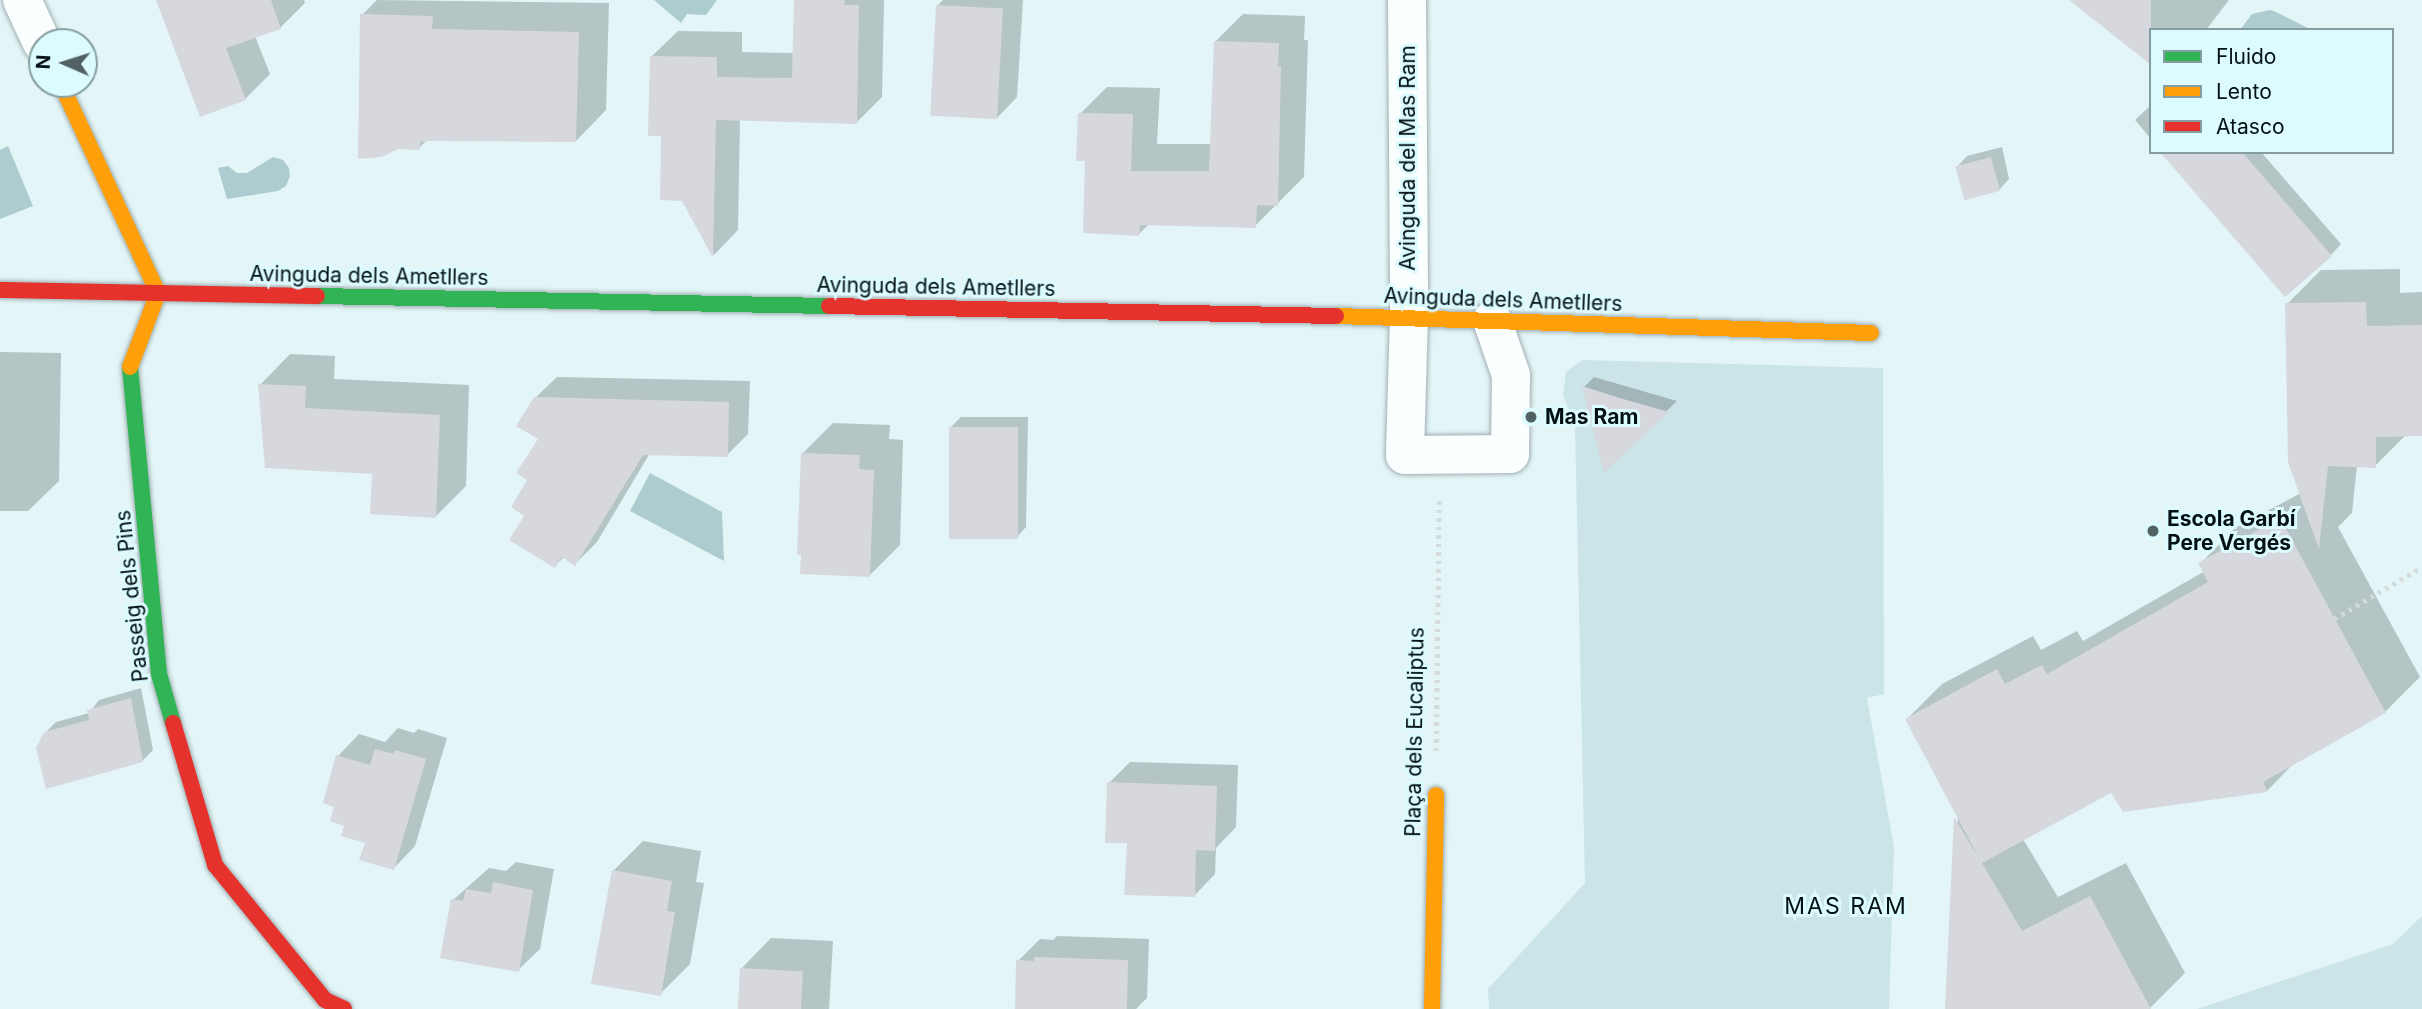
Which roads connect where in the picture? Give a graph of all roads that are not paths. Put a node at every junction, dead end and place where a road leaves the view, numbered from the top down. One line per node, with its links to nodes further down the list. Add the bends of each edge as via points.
1 (22, 0): 3 (street)
2 (1407, 0): 7 (street, Avinguda del Mas Ram)
3 (35, 28)
4 (67, 98): 6 (street)
5 (0, 290): 6 (street, Avinguda dels Ametllers)
6 (158, 293): 7 (street, Avinguda dels Ametllers); 11 (street, Passeig dels Pins, via 130,368 159,674 215,865 325,1000)
7 (1409, 317): 8 (street, Avinguda dels Ametllers); 8 (street, Avinguda del Mas Ram, via 1405,455 1510,454 1511,375)
8 (1492, 320): 9 (street, Avinguda dels Ametllers)
9 (1871, 333)
10 (1436, 795): 12 (street, Plaça dels Eucaliptus)
11 (344, 1009)
12 (1432, 1009)

